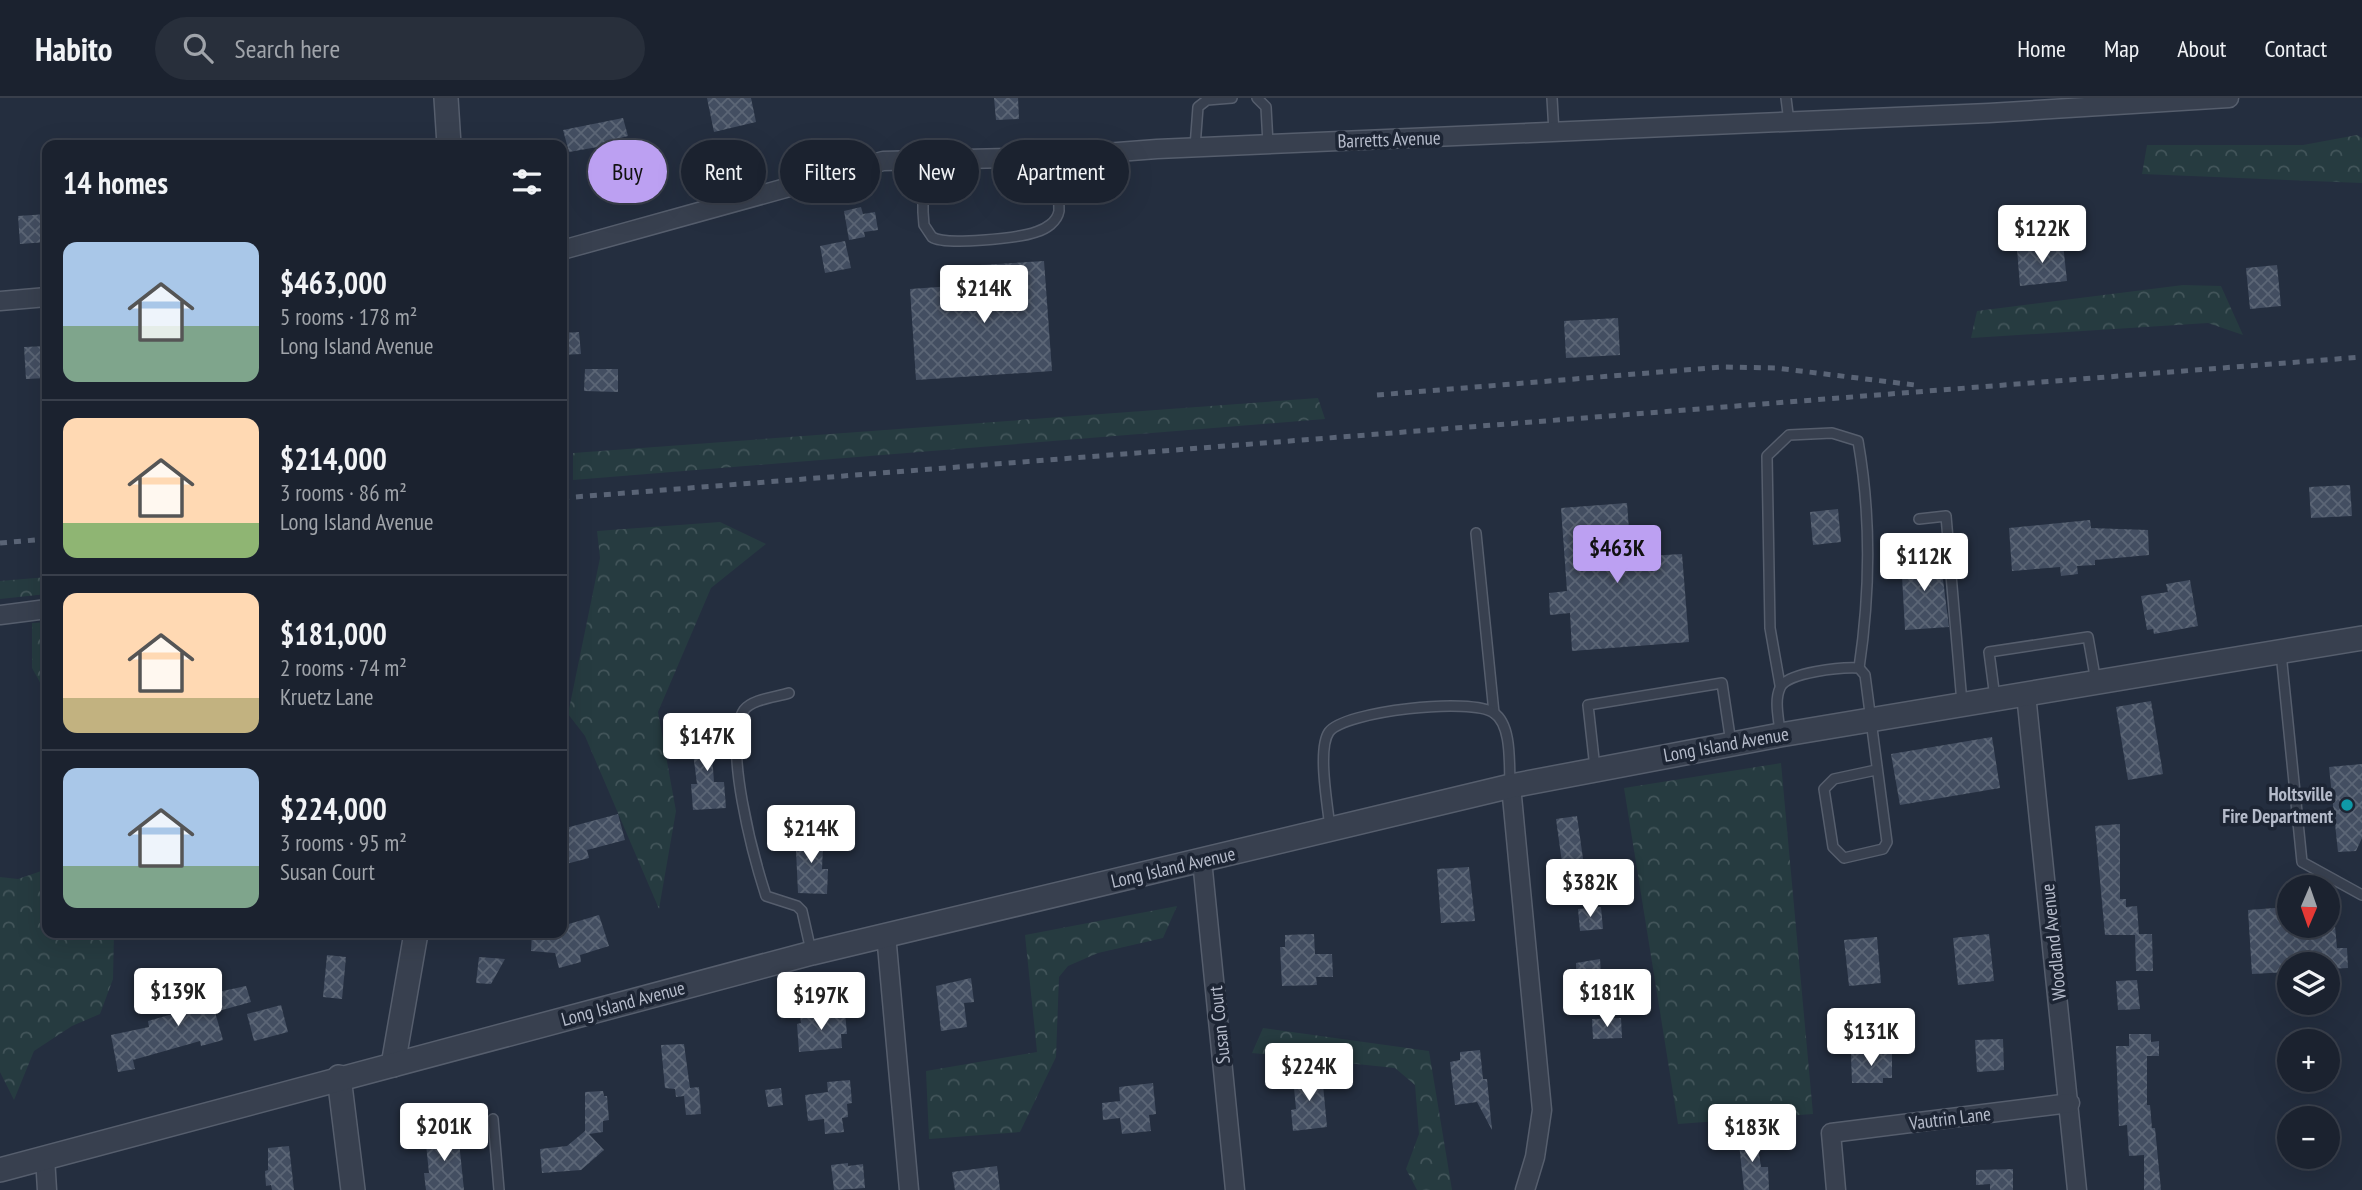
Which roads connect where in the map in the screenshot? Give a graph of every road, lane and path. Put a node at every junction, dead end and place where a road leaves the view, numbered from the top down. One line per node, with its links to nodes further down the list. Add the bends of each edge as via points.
1 (446, 98): 10 (street)
2 (1232, 98): 12 (lane, via 1207,100 1198,107)
3 (1257, 98): 11 (lane, via 1266,107)
4 (1552, 98): 9 (lane)
5 (1786, 98): 8 (lane)
6 (2229, 98): 7 (street, Barretts Avenue)
7 (2044, 104): 8 (street, Barretts Avenue)
8 (1788, 122): 9 (street, Barretts Avenue)
9 (1554, 132): 11 (street, Barretts Avenue)
10 (449, 140)
11 (1268, 144): 12 (street, Barretts Avenue)
12 (1195, 147): 13 (street, Barretts Avenue)
13 (1129, 152)
14 (894, 161): 17 (street, Barretts Avenue)
15 (924, 203): 16 (lane, via 924,225 932,237 945,241 1018,235 1046,227 1058,217)
16 (1059, 203)
17 (567, 249)
18 (42, 297): 19 (street)
19 (0, 301)
20 (1919, 519): 32 (lane, via 1945,516)
21 (1476, 533): 33 (lane)
22 (42, 610): 23 (street)
23 (0, 615)
24 (2362, 638): 25 (street, Long Island Avenue)
25 (2280, 651): 27 (street, Long Island Avenue); 42 (lane, via 2302,862)
26 (1859, 668): 28 (lane, via 1787,678); 28 (lane, via 1866,623 1866,488 1858,441 1832,433 1789,435 1768,456 1770,628); 34 (lane, via 1865,675)
27 (2096, 683): 30 (street, Long Island Avenue); 31 (lane, via 2088,637 1989,652)
28 (1780, 685): 35 (lane)
29 (789, 693): 45 (lane, via 743,711 737,750 749,840 766,896 802,912)
30 (2026, 694): 31 (street, Long Island Avenue); 48 (street, Woodland Avenue)
31 (1996, 699): 32 (street, Long Island Avenue)
32 (1962, 705): 34 (street, Long Island Avenue)
33 (1494, 713): 39 (lane, via 1503,723); 40 (lane, via 1464,705 1440,706 1340,723 1329,732 1324,745)
34 (1871, 720): 35 (street, Long Island Avenue); 38 (lane)
35 (1780, 735): 36 (street, Long Island Avenue)
36 (1731, 743): 37 (street, Long Island Avenue); 37 (lane, via 1722,683 1588,705)
37 (1595, 768): 39 (street, Long Island Avenue)
38 (1876, 770): 38 (lane, via 1887,842 1884,849 1844,859 1833,847 1824,789 1834,779)
39 (1511, 786): 40 (street, Long Island Avenue); 57 (street, via 1542,1110)
40 (1331, 829): 41 (street, Long Island Avenue)
41 (1202, 860): 43 (street, Long Island Avenue); 56 (street, Susan Court)
42 (2362, 895)
43 (886, 934): 45 (street, Long Island Avenue); 55 (street)
44 (415, 938): 46 (street)
45 (812, 953): 46 (street, Long Island Avenue)
46 (393, 1065): 47 (street, Long Island Avenue)
47 (340, 1077): 50 (street, Long Island Avenue); 53 (street)
48 (2070, 1103): 58 (street, Vautrin Lane, via 1831,1133); 59 (street, Woodland Avenue)
49 (493, 1119): 54 (lane)
50 (45, 1157): 51 (street, Long Island Avenue); 52 (street)
51 (0, 1170)
52 (47, 1190)
53 (353, 1190)
54 (499, 1190)
55 (909, 1190)
56 (1235, 1190)
57 (1525, 1190)
58 (1836, 1190)
59 (2077, 1190)

